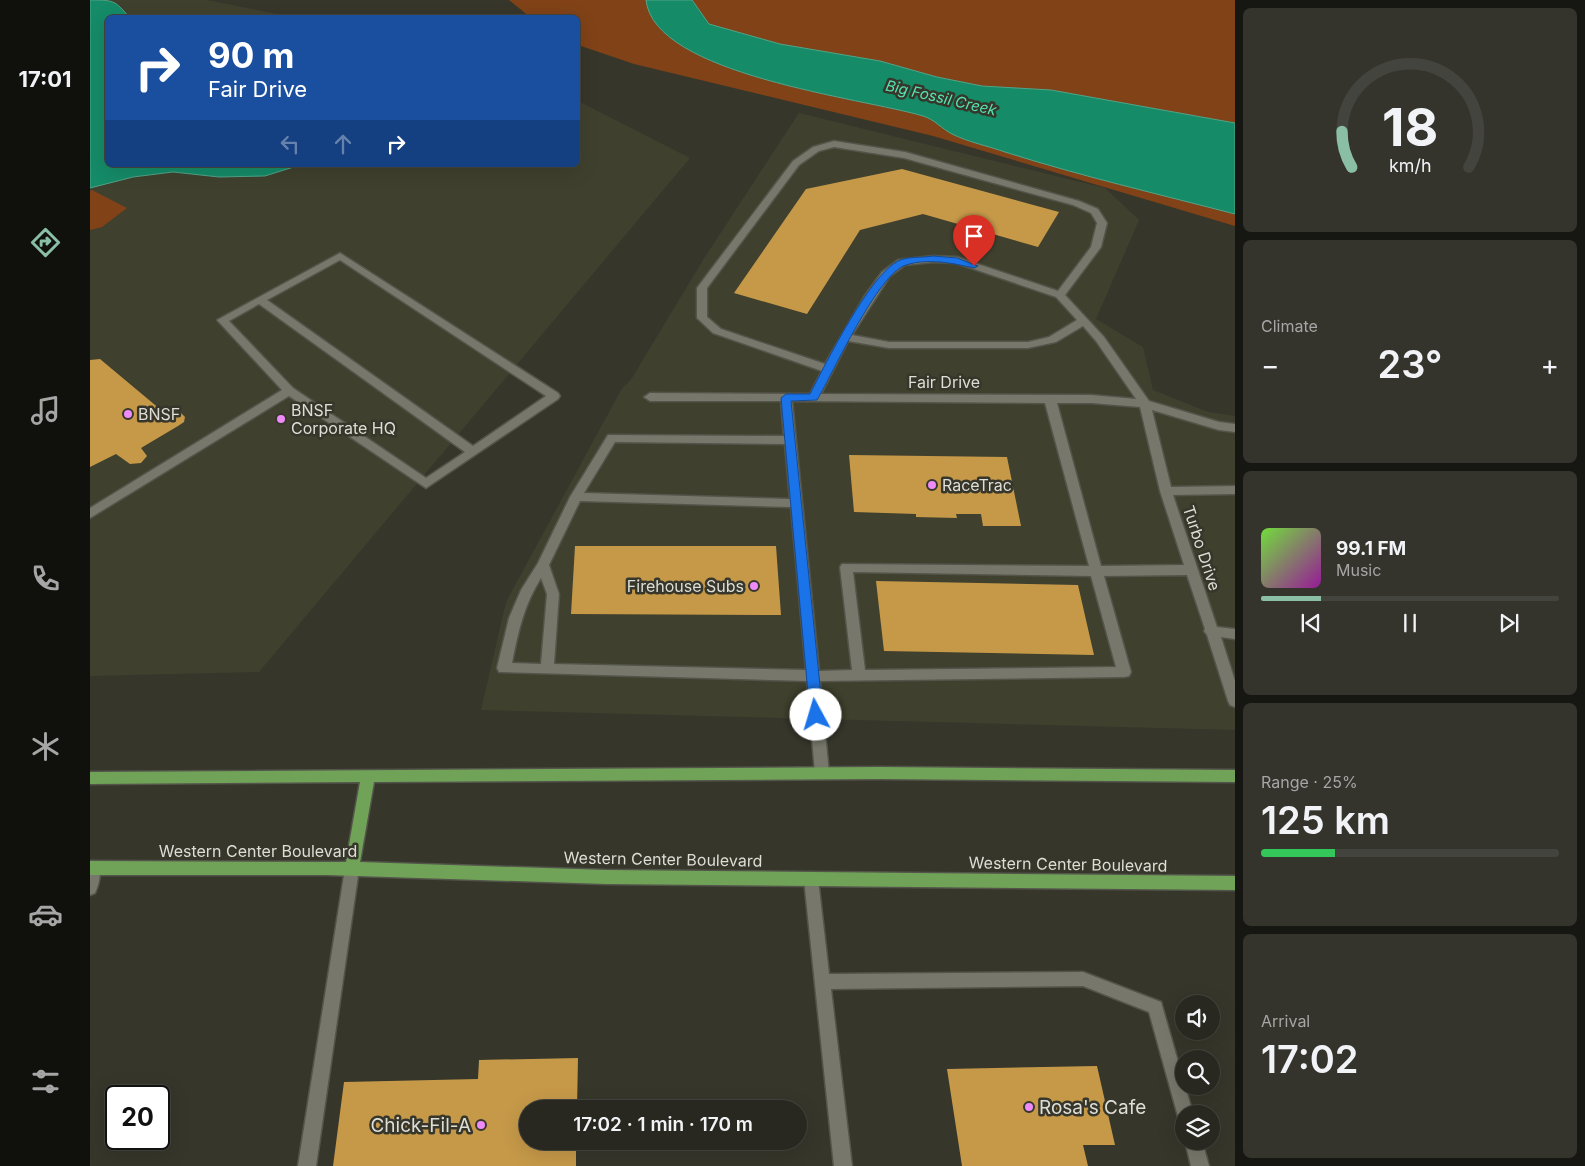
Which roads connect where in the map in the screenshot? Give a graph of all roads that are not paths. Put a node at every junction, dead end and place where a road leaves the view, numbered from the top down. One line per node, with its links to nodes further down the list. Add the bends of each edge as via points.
1 (1060, 295): 3 (street); 4 (street, via 957,260 902,262 886,274); 5 (street, via 1096,246 1102,222 1095,211 905,155 834,144 816,149 796,164 702,288 702,318 717,331)
2 (260, 300): 6 (street, via 222,320); 14 (street); 14 (street, via 340,256 554,396)
3 (1084, 321): 4 (street, via 1052,340 1028,346 889,345); 11 (street)
4 (845, 336): 5 (street)
5 (828, 369): 9 (street)
6 (289, 391): 14 (street, via 426,484); 19 (street)
7 (650, 397): 8 (street, Fair Drive)
8 (786, 398): 9 (street, Fair Drive); 13 (street)
9 (813, 398): 10 (street, Fair Drive)
10 (1050, 399): 11 (street, Fair Drive); 22 (street)
11 (1146, 404): 12 (street, Fair Drive); 16 (street, Turbo Drive)
12 (1235, 428)
13 (790, 440): 17 (street, via 612,438); 18 (street)
14 (473, 452)
15 (1235, 490): 16 (street)
16 (1166, 491): 21 (street, Turbo Drive)
17 (576, 497): 18 (street); 20 (street)
18 (796, 503): 27 (street)
19 (90, 514)
20 (542, 565): 25 (street, via 553,594); 25 (street, via 515,618 504,668)
21 (1191, 570): 22 (street); 23 (street, Turbo Drive)
22 (1096, 571): 26 (street, via 846,568); 26 (street, via 1124,672)
23 (1210, 631): 24 (street); 28 (street, Turbo Drive)
24 (1235, 634)
25 (547, 668): 27 (street)
26 (859, 675): 27 (street)
27 (813, 676): 29 (street)
28 (1235, 701)
29 (822, 773): 30 (main road); 31 (main road)
30 (368, 775): 32 (main road); 34 (main road)
31 (1235, 776)
32 (90, 778)
33 (92, 868): 34 (main road, Western Center Boulevard); 37 (street)
34 (352, 868): 35 (main road, Western Center Boulevard, via 606,877); 41 (street)
35 (811, 879): 36 (main road, Western Center Boulevard); 38 (street)
36 (1235, 883)
37 (90, 888)
38 (821, 982): 39 (street, via 1083,979 1155,1007); 42 (street)
39 (1182, 1105)
40 (1196, 1150): 43 (street)
41 (307, 1166)
42 (843, 1166)
43 (1200, 1166)

